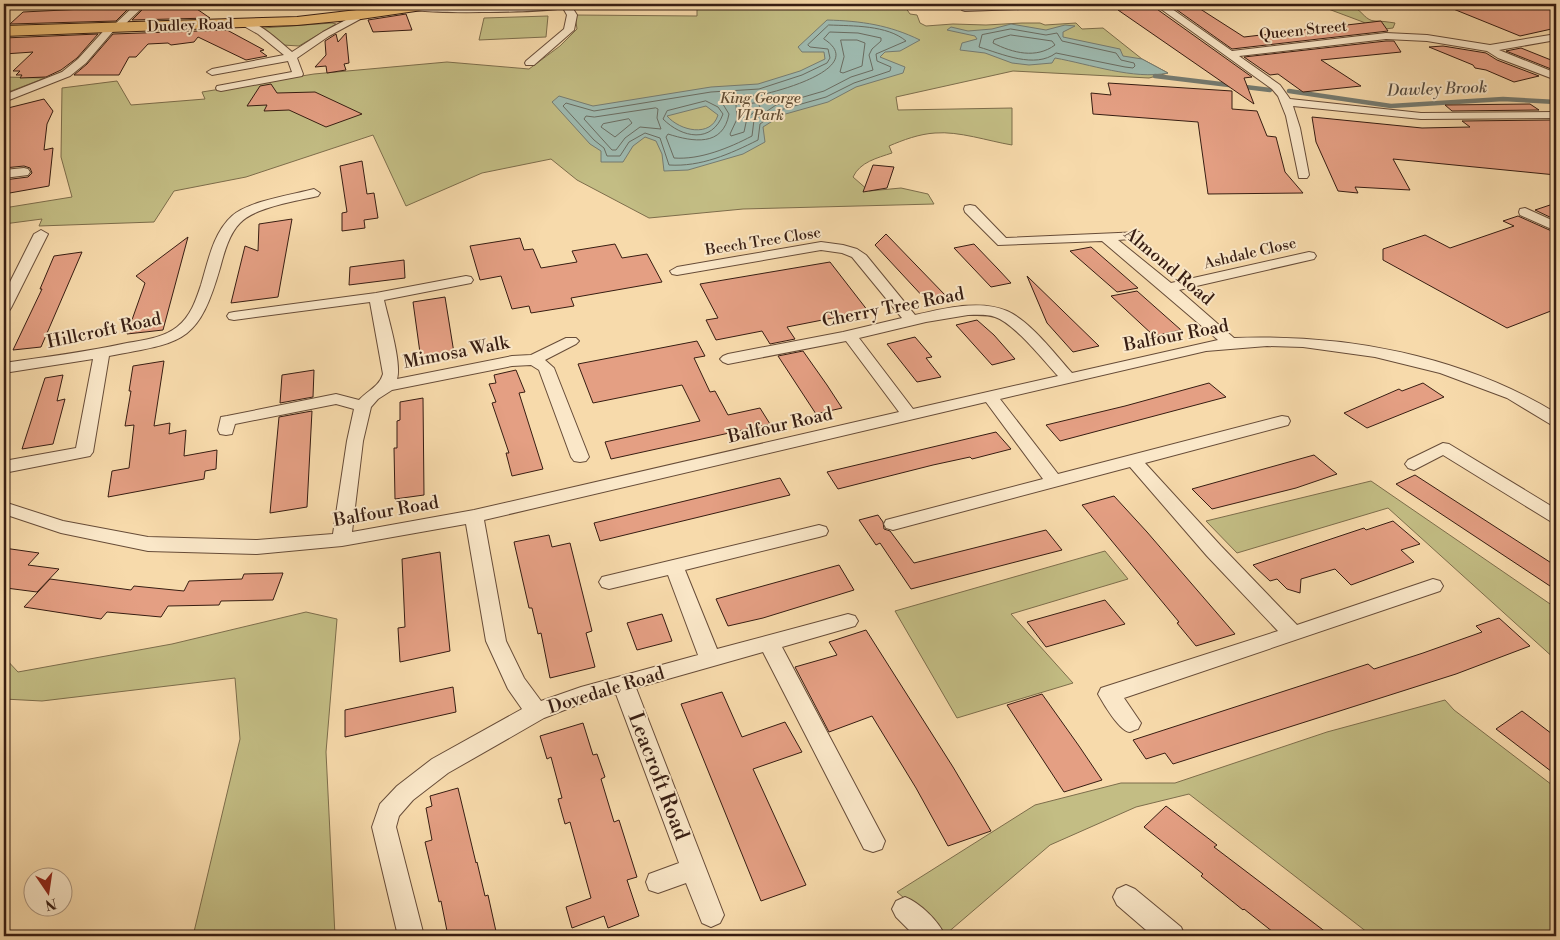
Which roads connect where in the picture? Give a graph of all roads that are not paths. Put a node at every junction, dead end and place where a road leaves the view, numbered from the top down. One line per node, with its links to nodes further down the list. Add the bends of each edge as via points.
1 (140, 4): 10 (street)
2 (436, 4): 7 (main road, Dudley Road)
3 (565, 4): 7 (street, via 437,10); 16 (street, via 572,15 569,30)
4 (1159, 4): 14 (street)
5 (964, 6): 6 (street)
6 (1020, 6)
7 (413, 8): 8 (main road, Dudley Road)
8 (361, 16): 9 (main road, Dudley Road); 15 (street)
9 (245, 23): 10 (main road, Dudley Road); 15 (street)
10 (114, 27): 11 (main road, Dudley Road); 20 (street, via 66,74)
11 (4, 31)
12 (1556, 37): 13 (street, Queen Street)
13 (1490, 48): 14 (street, Queen Street, via 1404,36); 18 (street)
14 (1230, 54): 21 (street, via 1276,87)
15 (292, 56): 17 (street); 19 (street, via 298,74)
16 (530, 63)
17 (212, 72)
18 (1556, 77)
19 (221, 88)
20 (4, 98)
21 (1287, 102): 22 (street, via 1421,116); 25 (street)
22 (1556, 114)
23 (24, 172): 24 (street)
24 (4, 174)
25 (1303, 175)
26 (314, 193): 45 (street, Hillcroft Road, via 255,209 236,218 218,247 196,316 182,331 156,342)
27 (970, 209): 32 (street, Almond Road, via 1002,242)
28 (1525, 212): 29 (street)
29 (1556, 227)
30 (41, 234): 37 (street)
31 (1136, 235): 32 (street, Almond Road)
32 (1106, 237): 36 (street, Almond Road)
33 (1309, 256): 36 (street, Ashdale Close)
34 (677, 271): 41 (street, Beech Tree Close, via 821,246 845,248 861,258)
35 (466, 280): 38 (street)
36 (1168, 288): 44 (street, Almond Road)
37 (8, 289): 39 (street)
38 (376, 298): 40 (street); 50 (street, via 390,362 391,374)
39 (4, 308)
40 (234, 316)
41 (911, 320): 42 (street, Cherry Tree Road); 49 (street, Cherry Tree Road, via 978,310 1001,314 1009,318)
42 (849, 335): 46 (street, Cherry Tree Road); 53 (street)
43 (571, 341): 47 (street, Mimosa Walk)
44 (1230, 343): 49 (street, Balfour Road); 54 (street, Balfour Road, via 1314,344 1372,352 1435,366 1515,396)
45 (102, 354): 48 (street, Hillcroft Road); 60 (street, via 84,452)
46 (728, 359)
47 (534, 360): 50 (street, Mimosa Walk, via 512,360); 57 (street, Mimosa Walk, via 546,368)
48 (4, 368)
49 (1070, 378): 51 (street, Balfour Road)
50 (386, 386): 52 (street)
51 (990, 397): 53 (street, Balfour Road); 61 (street)
52 (363, 406): 56 (street, via 336,399 227,421); 67 (street)
53 (910, 416): 63 (street, Balfour Road)
54 (1556, 420)
55 (1282, 421): 58 (street)
56 (226, 430)
57 (580, 457)
58 (1133, 460): 61 (street); 72 (street)
59 (1414, 464): 64 (street, via 1443,448)
60 (4, 467)
61 (1054, 481): 65 (street)
62 (4, 508): 67 (street, Balfour Road, via 61,527 148,544 256,548)
63 (474, 516): 67 (street, Balfour Road); 76 (street, Dovedale Road, via 496,641 516,683)
64 (1556, 517)
65 (893, 524)
66 (819, 531): 68 (street)
67 (342, 540)
68 (674, 566): 69 (street); 74 (street)
69 (609, 582)
70 (1433, 586): 72 (street)
71 (848, 620): 73 (street, Dovedale Road)
72 (1293, 634): 77 (street, via 1109,694)
73 (768, 643): 74 (street, Dovedale Road); 78 (street)
74 (710, 659): 75 (street, Dovedale Road)
75 (623, 683): 76 (street, Dovedale Road); 79 (street, Leacroft Road)
76 (536, 712): 84 (street, via 440,766 388,811 384,827)
77 (1130, 723)
78 (873, 841)
79 (694, 869): 80 (street); 83 (street, Leacroft Road)
80 (658, 882)
81 (1126, 897): 86 (street)
82 (905, 909): 85 (street)
83 (711, 914)
84 (411, 936)
85 (932, 936)
86 (1172, 936)

